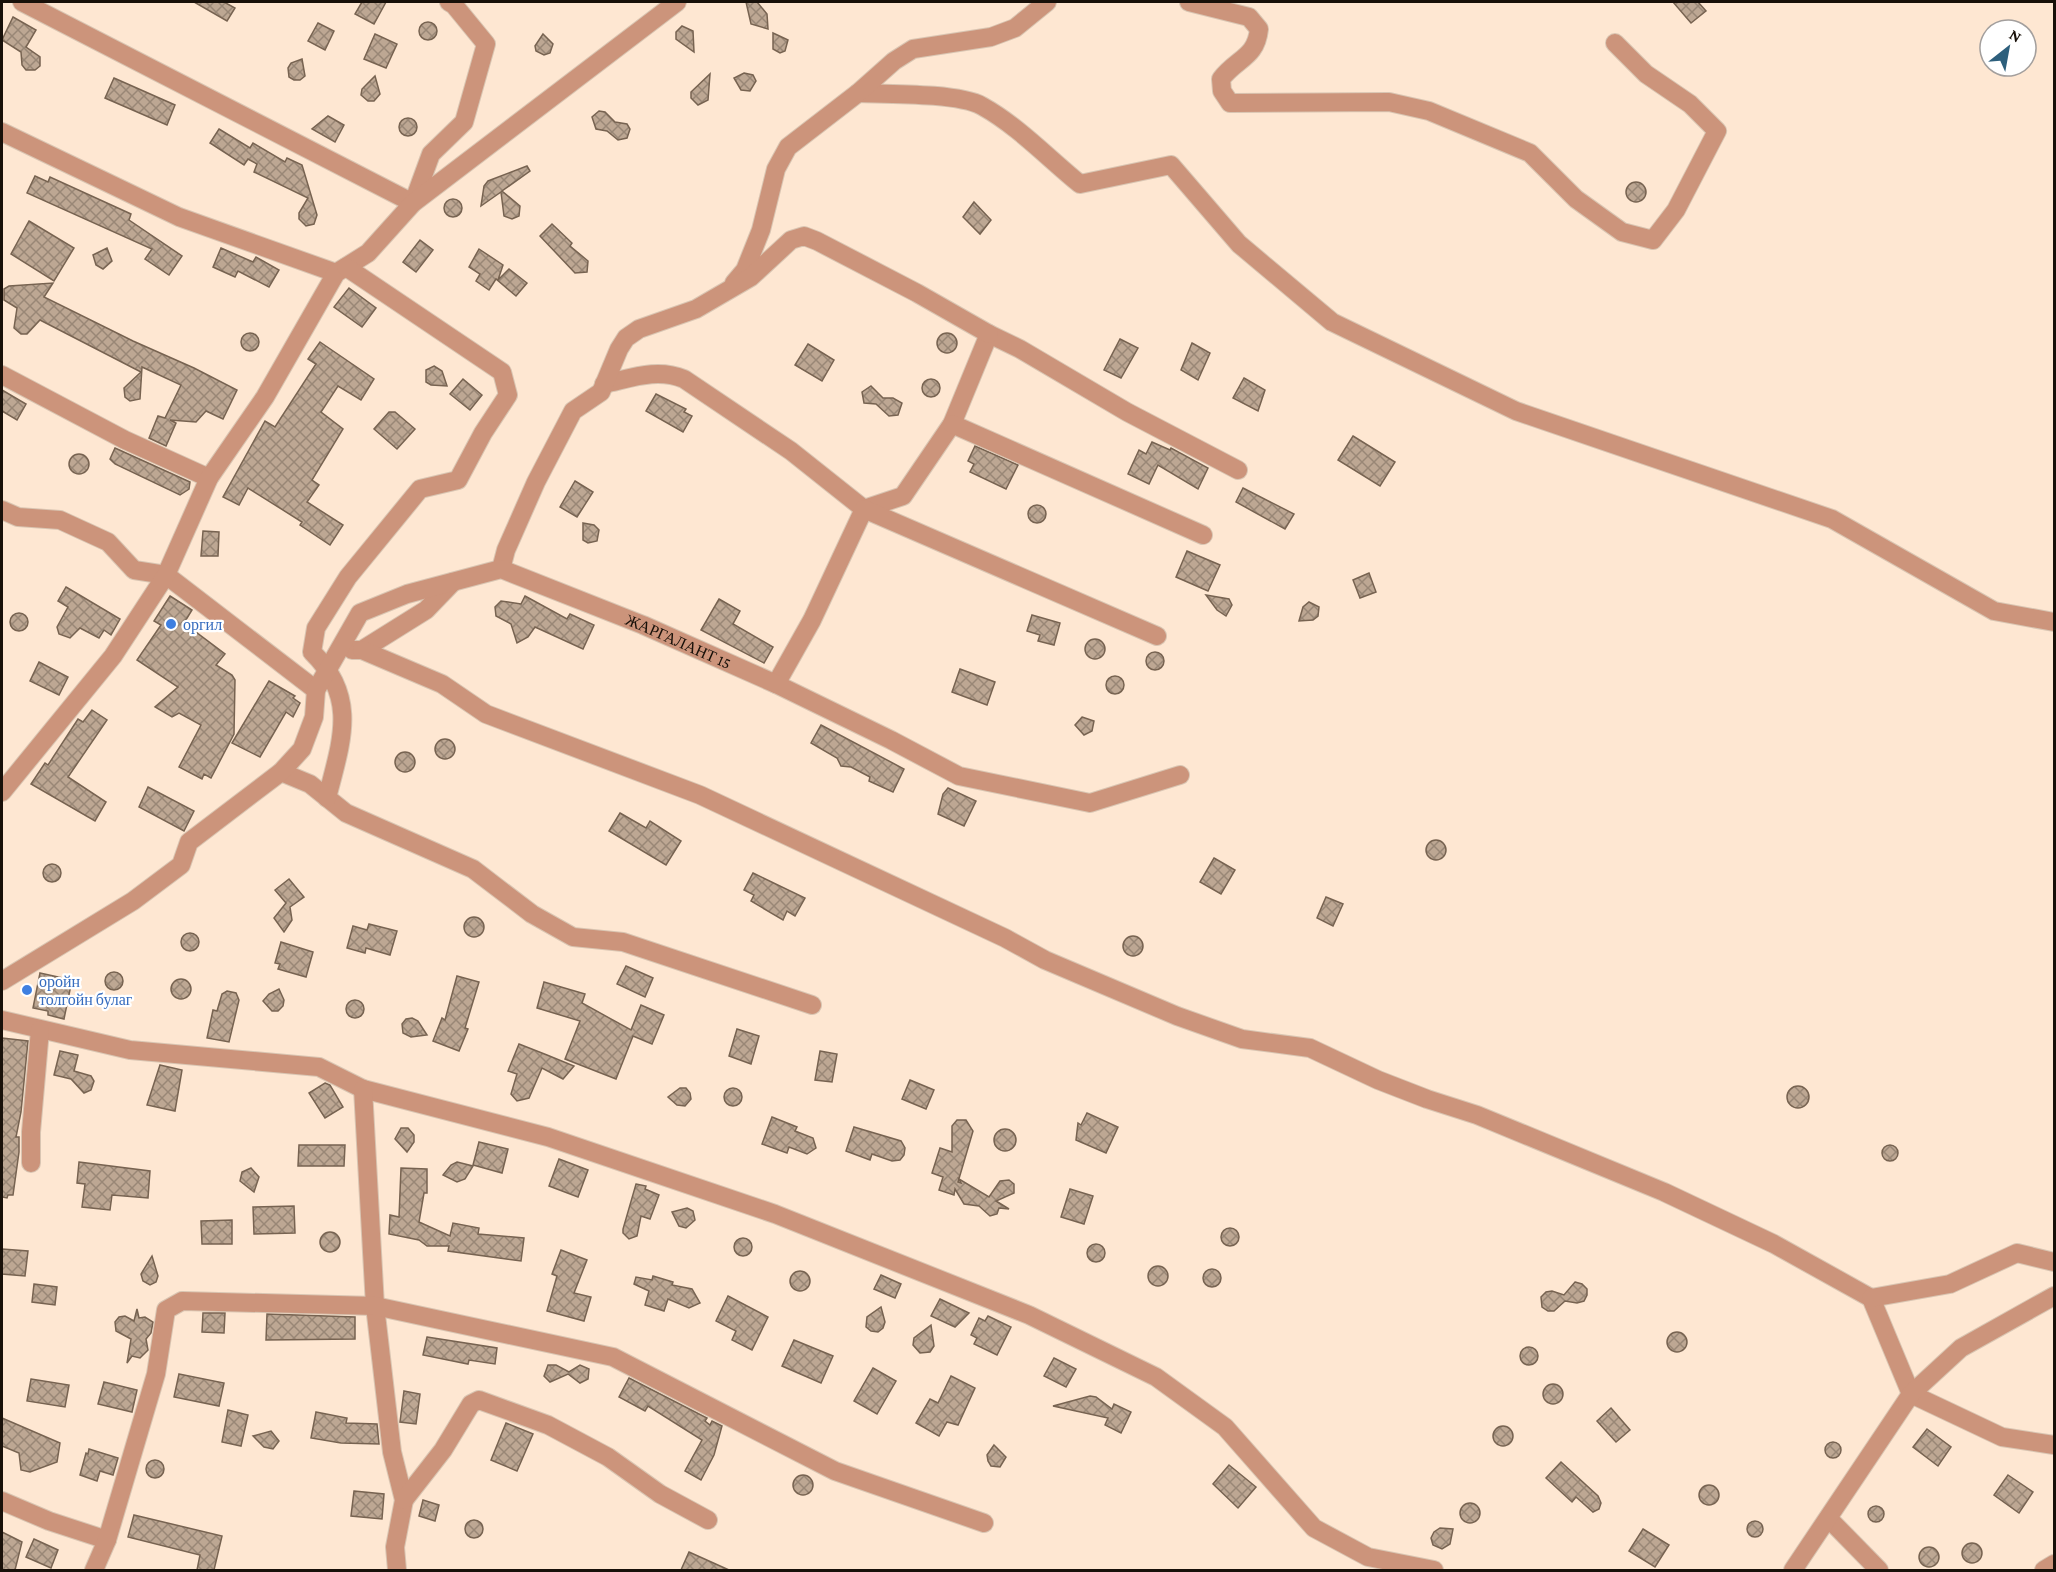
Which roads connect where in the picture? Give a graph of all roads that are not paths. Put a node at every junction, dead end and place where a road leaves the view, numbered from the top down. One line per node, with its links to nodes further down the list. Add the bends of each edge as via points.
1 (22, 2): 9 (street)
2 (448, 2): 9 (street, via 454,4 486,44 464,122 431,154)
3 (677, 2): 9 (street)
4 (1047, 2): 7 (street, via 1015,28 991,37 913,49)
5 (1189, 2): 6 (street, via 1249,18 1259,29 1258,43 1221,79 1222,91 1230,103 1389,102 1429,111 1530,153 1576,200 1622,232 1653,240 1676,210 1717,131 1690,104 1646,74)
6 (1615, 44)
7 (858, 93): 11 (street, via 788,147 776,169 761,230 745,270); 24 (street, via 932,96 980,104 1080,184 1172,165 1239,244 1332,322 1516,411 1832,519 1994,611)
8 (2, 132): 10 (street, via 178,217)
9 (413, 203): 10 (street, via 368,253)
10 (341, 270): 17 (street, via 265,397); 28 (street, via 502,372 508,395 458,480 420,489 348,577 316,628 312,652)
11 (729, 288): 12 (street, via 751,277 792,240 804,236); 14 (street, via 696,309 639,329 626,338)
12 (989, 334): 15 (street); 16 (street)
13 (2, 375): 17 (street, via 124,440)
14 (604, 384): 18 (street, via 656,372 670,373 791,451); 21 (street, via 601,392 573,411 536,482)
15 (951, 424): 18 (street, via 903,496); 20 (street)
16 (1238, 470)
17 (209, 478): 22 (street)
18 (864, 509): 25 (street); 29 (street, via 812,620)
19 (2, 510): 22 (street, via 18,517 60,520 108,542 134,570)
20 (1203, 535)
21 (501, 569): 23 (street); 29 (street, ЖАРГАЛАНТ 15, via 643,625)
22 (166, 575): 30 (street); 33 (street, via 113,656)
23 (453, 582): 26 (street, via 426,610); 27 (street, via 407,594 360,613)
24 (2055, 622)
25 (1158, 636)
26 (362, 650): 27 (street); 43 (street, via 442,684 486,714 700,795 1045,960 1177,1016 1242,1039 1310,1048 1378,1080 1477,1115 1664,1192 1774,1244)
27 (338, 652): 28 (street)
28 (328, 668): 30 (street); 34 (street, via 340,692 342,740)
29 (776, 684): 32 (street, ЖАРГАЛАНТ 15, via 959,776 1090,802)
30 (316, 690): 31 (street, via 314,717 302,749)
31 (281, 772): 34 (street, via 310,784); 35 (street, via 189,842 181,864 133,901)
32 (1180, 775)
33 (2, 792)
34 (327, 798): 36 (street, via 346,813 473,869 532,914 573,938 623,942)
35 (2, 981)
36 (812, 1005)
37 (2, 1020): 38 (street)
38 (40, 1030): 39 (street, via 130,1050 319,1067); 40 (street)
39 (363, 1089): 44 (street); 56 (street, via 548,1137 775,1214 1029,1315 1156,1377 1225,1427 1314,1528 1368,1557)
40 (31, 1163)
41 (2055, 1262): 43 (street, via 2017,1253 1950,1284)
42 (2055, 1296): 45 (street, via 1961,1348)
43 (1870, 1298): 45 (street)
44 (375, 1306): 47 (street, via 392,1452); 51 (street, via 612,1357 835,1471); 52 (street, via 182,1301 166,1310 156,1374)
45 (1911, 1394): 46 (street, via 2002,1437); 49 (street)
46 (2055, 1445)
47 (404, 1500): 50 (street, via 443,1450 471,1404 479,1400 548,1425 608,1457 660,1494); 55 (street, via 395,1547)
48 (2, 1501): 52 (street)
49 (1829, 1519): 57 (street); 58 (street)
50 (708, 1520)
51 (984, 1523)
52 (107, 1540): 54 (street)
53 (2055, 1564): 59 (street)
54 (93, 1570)
55 (397, 1570)
56 (1434, 1570)
57 (1794, 1570)
58 (1879, 1570)
59 (2044, 1570)

